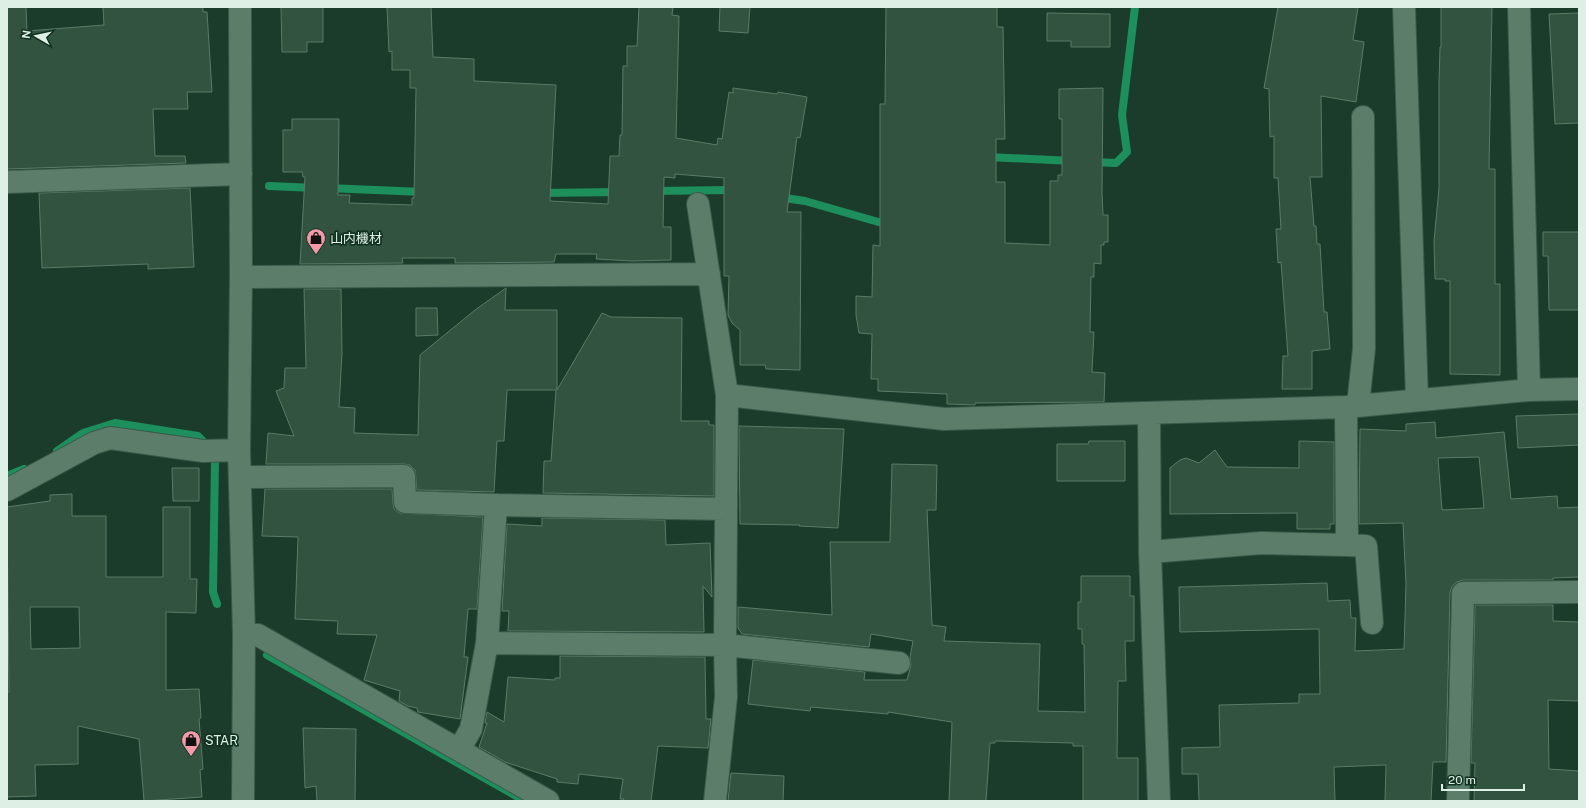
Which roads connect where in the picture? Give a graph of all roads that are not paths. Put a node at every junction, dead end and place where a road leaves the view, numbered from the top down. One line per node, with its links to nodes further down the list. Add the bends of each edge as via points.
1 (240, 7): 5 (street)
2 (1404, 7): 13 (street)
3 (1519, 7): 11 (street)
4 (1363, 117): 14 (street, via 1364,349)
5 (241, 174): 6 (street); 9 (street)
6 (7, 182)
7 (698, 204): 8 (street)
8 (709, 274): 9 (street); 12 (street)
9 (242, 277): 16 (street)
10 (1579, 389): 11 (street)
11 (1530, 390): 13 (street)
12 (727, 395): 15 (street, via 944,419); 20 (street)
13 (1417, 400): 14 (street)
14 (1352, 406): 15 (street); 21 (street)
15 (1149, 414): 22 (street)
16 (239, 450): 17 (street); 18 (street, via 203,450 110,438 94,443)
17 (240, 477): 19 (street, via 404,476 405,502); 25 (street)
18 (7, 490)
19 (496, 505): 20 (street); 26 (street)
20 (726, 509): 27 (street)
21 (1347, 545): 22 (street, via 1261,543); 24 (street, via 1366,546)
22 (1150, 552): 33 (street)
23 (1579, 592): 34 (street, via 1463,593)
24 (1372, 623)
25 (244, 634): 29 (street, via 258,635); 30 (street)
26 (487, 643): 27 (street); 29 (street, via 471,729)
27 (725, 645): 28 (street); 32 (street, via 726,697)
28 (899, 663)
29 (458, 750): 31 (street)
30 (243, 801)
31 (548, 801)
32 (715, 801)
33 (1159, 801)
34 (1458, 801)

